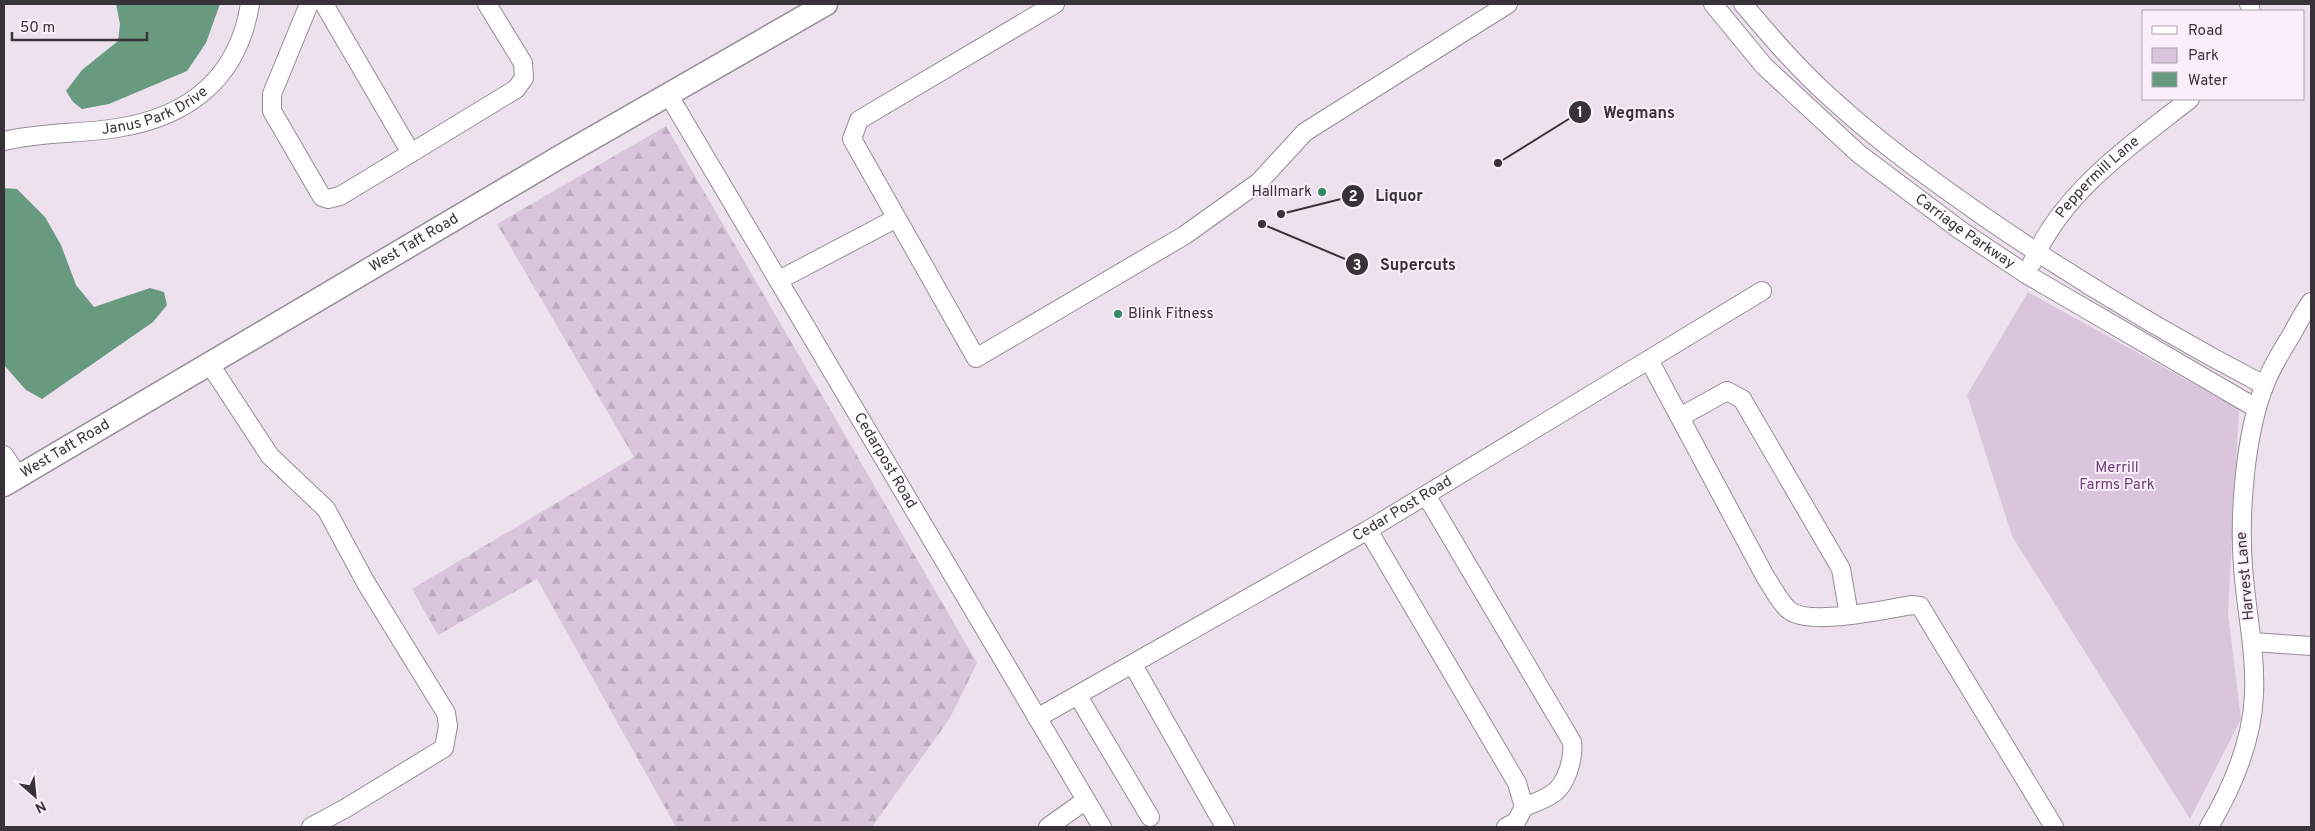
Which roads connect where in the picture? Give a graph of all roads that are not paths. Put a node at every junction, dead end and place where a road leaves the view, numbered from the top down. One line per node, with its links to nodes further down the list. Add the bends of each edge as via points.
1 (250, 4): 12 (street, Janus Park Drive, via 246,27 230,62 213,84 184,106 158,120 117,128)
2 (308, 4): 13 (street, via 272,94 272,111 322,197 340,196)
3 (324, 4): 13 (street)
4 (487, 4): 13 (street, via 523,63 524,78 516,89)
5 (826, 4): 10 (main road, West Taft Road)
6 (1055, 4): 14 (street, via 859,120 852,139)
7 (1508, 4): 14 (street, via 1305,132 1259,182 1185,235 976,358)
8 (1713, 4): 16 (street, Carriage Parkway, via 1764,66 1859,154 1960,230)
9 (1743, 4): 15 (street, Carriage Parkway, via 1832,100 1913,167)
10 (668, 94): 17 (street, Cedarpost Road); 21 (main road, West Taft Road)
11 (2189, 100): 15 (street, Peppermill Lane, via 2075,196 2043,237)
12 (4, 141)
13 (411, 153)
14 (895, 219): 17 (street)
15 (2036, 252): 16 (street, Peppermill Lane); 22 (street, Carriage Parkway, via 2186,345)
16 (2026, 274): 23 (street, Carriage Parkway)
17 (779, 280): 34 (street, Cedarpost Road)
18 (1762, 291): 20 (street, Cedar Post Road)
19 (2311, 302): 22 (street, Harvest Lane)
20 (1649, 360): 24 (street); 27 (street, Cedar Post Road)
21 (209, 363): 26 (main road, West Taft Road); 38 (street, via 270,456 326,509 370,590 446,713 448,726 444,748)
22 (2264, 385): 23 (street, Harvest Lane)
23 (2256, 408): 30 (street, Harvest Lane, via 2246,468 2241,529)
24 (1680, 417): 29 (street, via 1766,578 1788,610 1798,616 1828,618); 29 (street, via 1727,391 1742,399 1841,568)
25 (4, 455): 26 (street)
26 (11, 480)
27 (1426, 495): 28 (street, Cedar Post Road); 36 (street, via 1572,742 1574,754 1569,769 1554,793)
28 (1368, 530): 32 (street, Cedar Post Road); 36 (street, via 1518,783)
29 (1849, 614): 43 (street, via 1920,606)
30 (2253, 642): 31 (street); 44 (street, Harvest Lane, via 2254,696 2247,739 2229,788)
31 (2311, 646)
32 (1133, 664): 33 (street, Cedar Post Road); 41 (street)
33 (1078, 696): 34 (street, Cedar Post Road); 37 (street)
34 (1037, 718): 35 (street, Cedarpost Road)
35 (1086, 800): 39 (street); 40 (street, Cedarpost Road)
36 (1524, 807): 42 (street, via 1516,822)
37 (1150, 817)
38 (311, 827)
39 (1048, 827)
40 (1102, 827)
41 (1225, 827)
42 (1506, 827)
43 (2054, 827)
44 (2209, 827)

